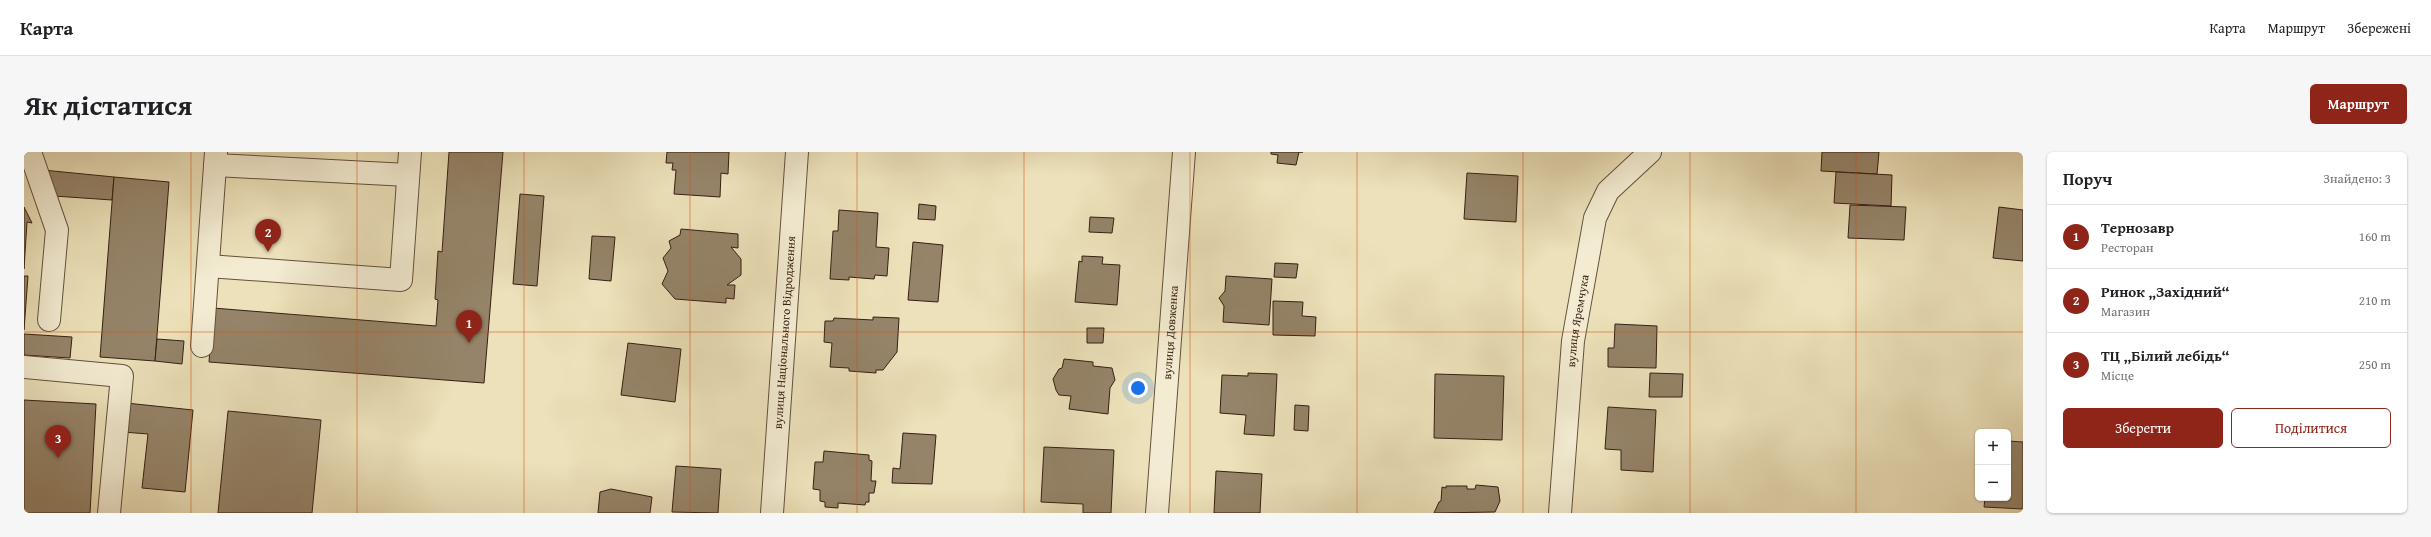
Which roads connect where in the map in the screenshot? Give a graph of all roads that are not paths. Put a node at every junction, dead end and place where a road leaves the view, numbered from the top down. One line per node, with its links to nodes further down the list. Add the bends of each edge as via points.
1 (30, 152): 9 (street, via 57,230)
2 (410, 152): 7 (street)
3 (797, 152): 13 (street, вулиця Національного Відродження)
4 (1184, 152): 14 (street, вулиця Довженка)
5 (1650, 152): 15 (street, вулиця Яремчука, via 1608,191 1595,218 1573,341)
6 (216, 158): 7 (street); 8 (street)
7 (408, 175): 8 (street, via 401,280)
8 (208, 266): 10 (street)
9 (49, 320)
10 (202, 346)
11 (24, 366): 12 (street, via 122,376)
12 (109, 513)
13 (772, 513)
14 (1157, 513)
15 (1560, 513)

